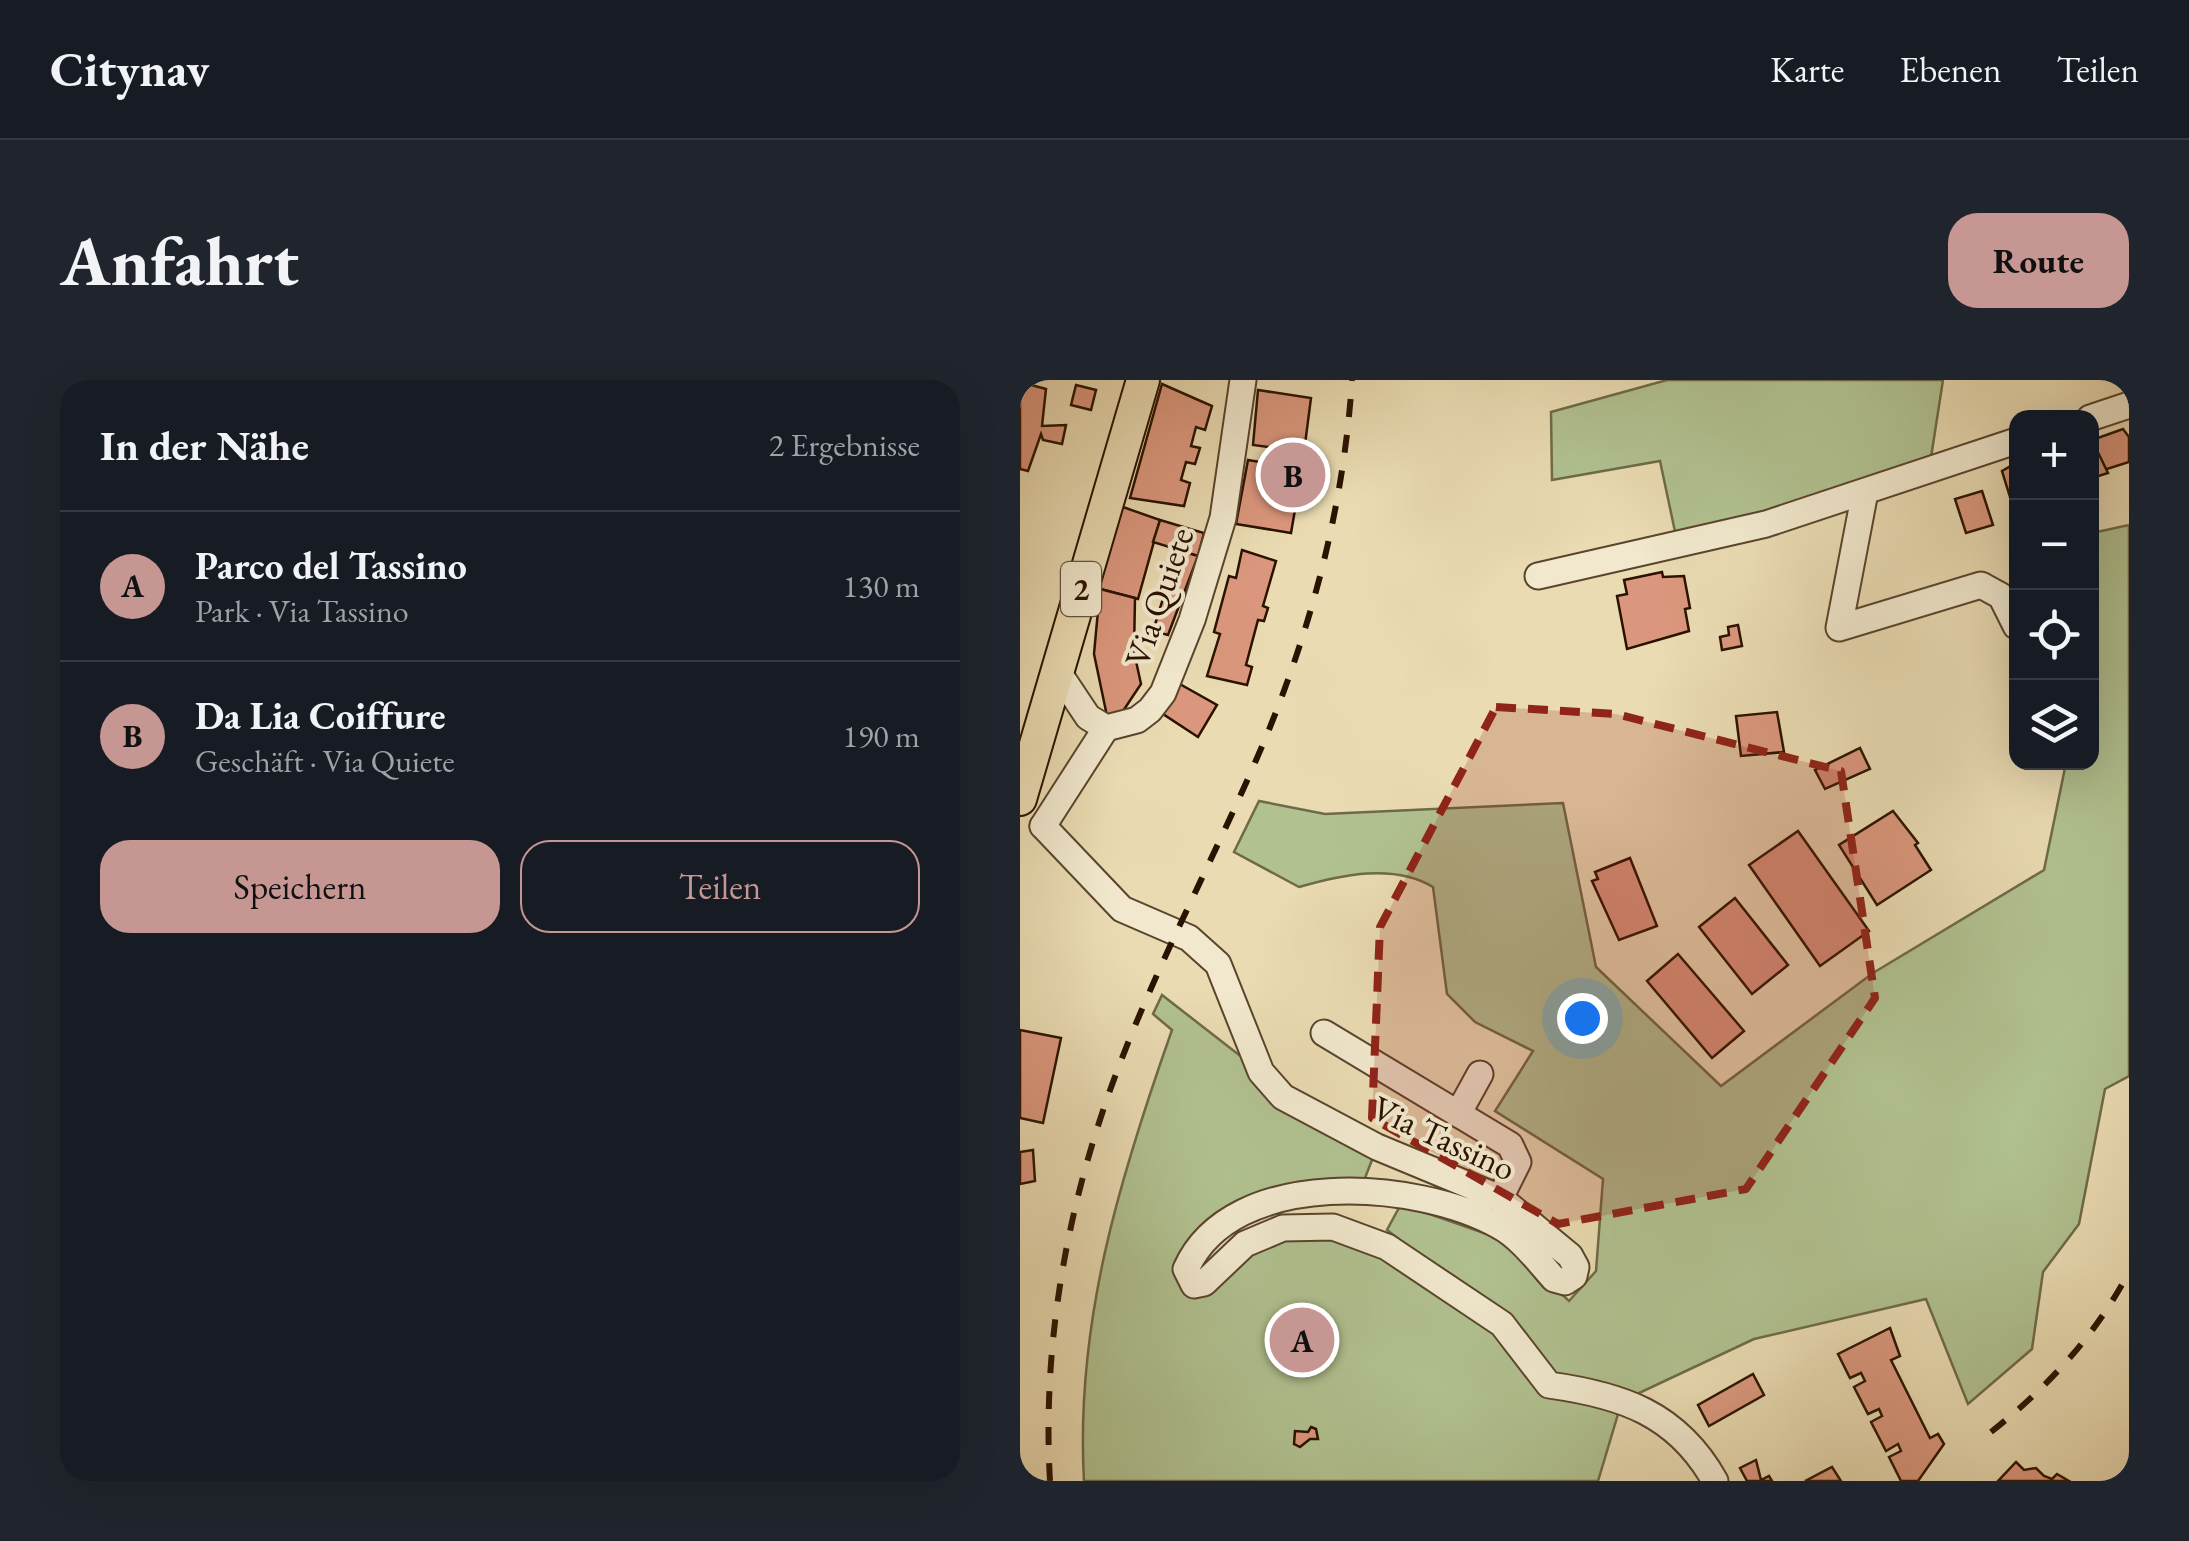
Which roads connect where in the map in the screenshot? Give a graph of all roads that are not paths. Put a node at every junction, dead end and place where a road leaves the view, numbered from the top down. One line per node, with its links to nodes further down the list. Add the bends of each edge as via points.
1 (1143, 380): 9 (main road, 2)
2 (1243, 380): 10 (street, Via Quiete, via 1223,518 1192,620 1150,710)
3 (2129, 405): 4 (street)
4 (2099, 415)
5 (2009, 443): 6 (street)
6 (1866, 492): 7 (street, via 1766,524); 8 (street, via 1840,628 1981,584 2001,596)
7 (1538, 576)
8 (2009, 612)
9 (1058, 672): 10 (street, via 1088,717); 11 (main road, 2)
10 (1106, 728): 12 (street)
11 (1020, 798)
12 (1032, 823): 16 (street, Via Tassino, via 1122,909 1189,938 1218,964 1261,1072 1283,1096 1377,1147)
13 (1324, 1033): 15 (street)
14 (1480, 1074): 15 (street)
15 (1458, 1114): 16 (street, via 1510,1145 1518,1162)
16 (1500, 1198): 17 (street, Via Tassino, via 1570,1256 1574,1276 1554,1279 1502,1227 1465,1210 1360,1191 1301,1193 1263,1203 1229,1221 1186,1269 1194,1285 1204,1283 1245,1244 1283,1228 1333,1227 1387,1247 1502,1324 1549,1384 1602,1392 1660,1417)
17 (1715, 1481)

